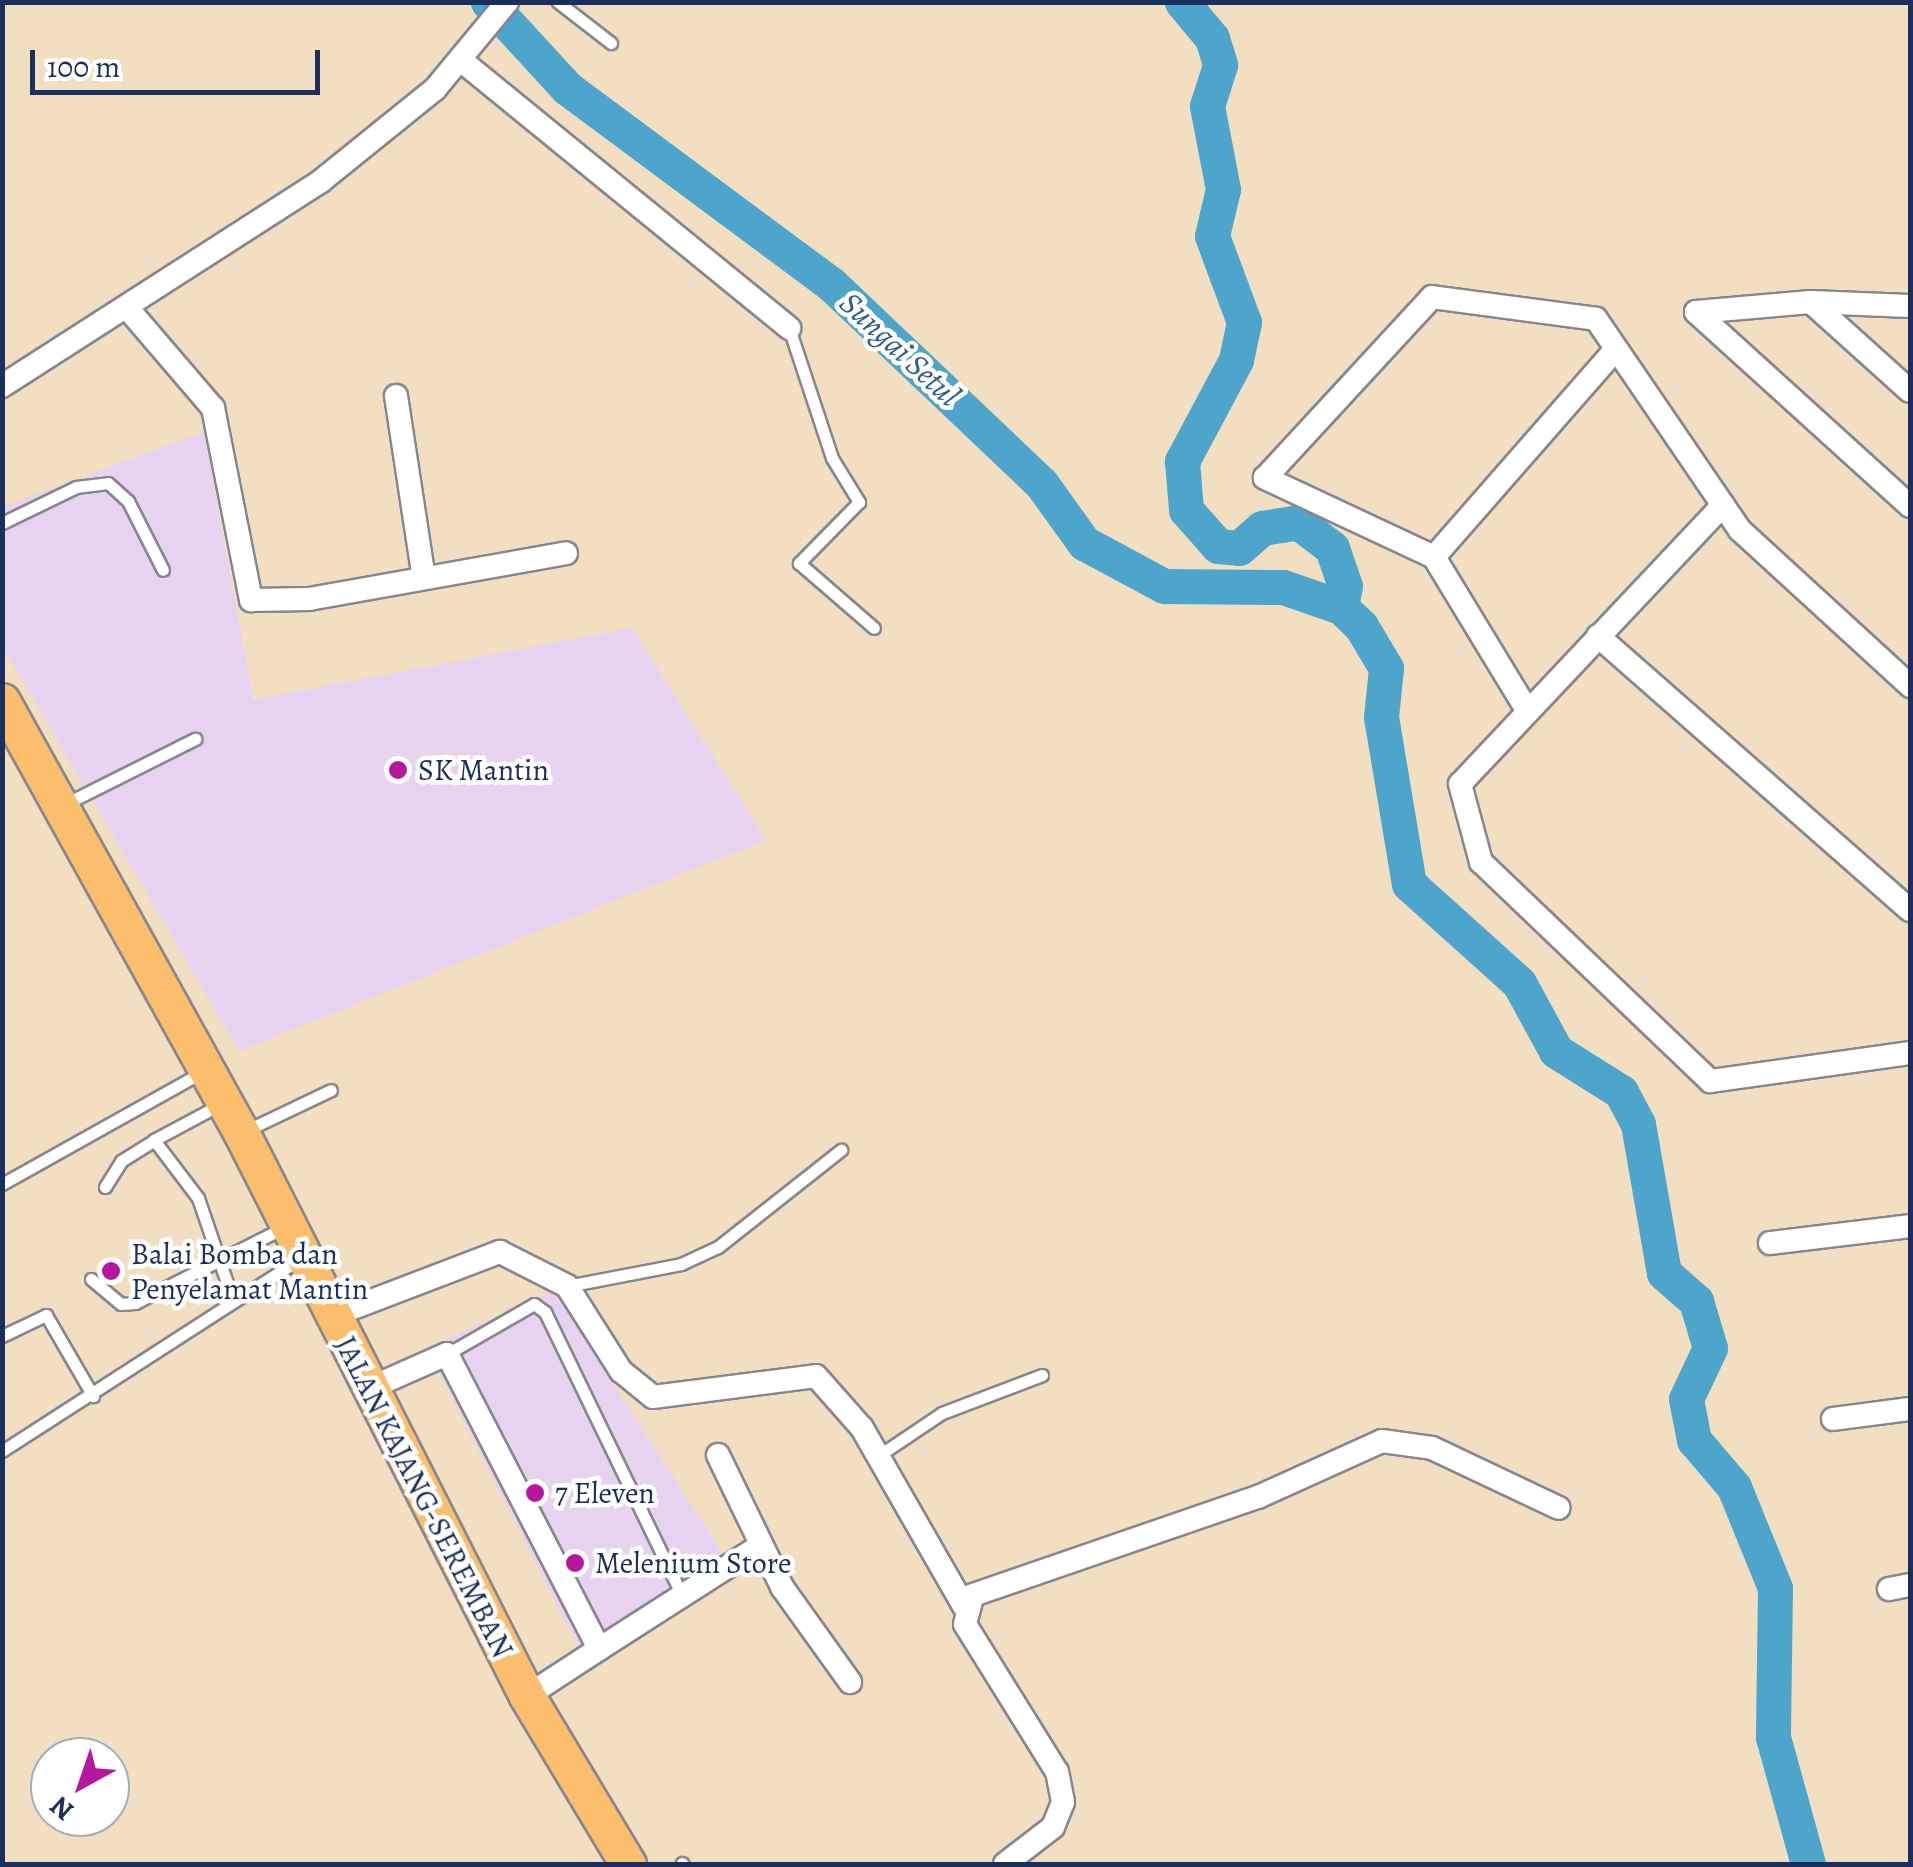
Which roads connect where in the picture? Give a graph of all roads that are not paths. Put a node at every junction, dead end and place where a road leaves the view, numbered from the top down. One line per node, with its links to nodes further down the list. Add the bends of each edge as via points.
1 (507, 2): 4 (street)
2 (558, 2): 3 (lane)
3 (611, 43)
4 (462, 62): 7 (street, via 321,181); 8 (street)
5 (1812, 302): 6 (street); 11 (street); 14 (street, via 1696,312)
6 (1910, 306)
7 (129, 310): 10 (street); 19 (street, via 213,408 251,600)
8 (789, 328): 20 (lane, via 832,458 858,502 799,562)
9 (1611, 355): 17 (street)
10 (2, 386)
11 (1910, 391)
12 (396, 396): 19 (street)
13 (1723, 506): 17 (street, via 1596,319 1432,297 1266,478); 21 (street); 22 (street)
14 (1910, 506)
15 (2, 523): 18 (lane, via 76,487 108,483 128,502)
16 (566, 553): 19 (street)
17 (1434, 557): 24 (street)
18 (163, 570)
19 (424, 578)
20 (874, 628)
21 (1598, 636): 24 (street); 27 (street)
22 (1910, 686)
23 (2, 701): 26 (main road, JALAN KAJANG-SEREMBAN)
24 (1527, 710): 28 (street, via 1460,784 1481,862 1710,1081)
25 (195, 739): 26 (lane)
26 (63, 805): 29 (main road, JALAN KAJANG-SEREMBAN)
27 (1910, 910)
28 (1910, 1052)
29 (207, 1068): 31 (main road, JALAN KAJANG-SEREMBAN); 34 (lane)
30 (331, 1090): 31 (lane)
31 (233, 1117): 32 (lane); 37 (main road, JALAN KAJANG-SEREMBAN)
32 (154, 1140): 35 (lane, via 120,1161); 39 (lane, via 198,1198)
33 (840, 1150): 41 (lane, via 718,1247 681,1264)
34 (2, 1184)
35 (105, 1187)
36 (1910, 1226): 38 (street)
37 (296, 1241): 39 (lane); 42 (lane); 43 (main road, JALAN KAJANG-SEREMBAN)
38 (1770, 1243)
39 (216, 1264): 40 (lane, via 136,1303 121,1304); 42 (lane)
40 (92, 1279)
41 (567, 1286): 43 (street, via 500,1252); 53 (street, via 622,1371 654,1398 816,1376)
42 (233, 1300): 48 (lane)
43 (332, 1316): 47 (main road, JALAN KAJANG-SEREMBAN)
44 (2, 1336): 48 (lane, via 46,1315)
45 (446, 1354): 47 (street); 56 (lane, via 534,1304 545,1312); 58 (street)
46 (1042, 1375): 53 (lane, via 942,1413)
47 (368, 1389): 60 (main road, JALAN KAJANG-SEREMBAN)
48 (93, 1396): 51 (lane)
49 (1910, 1409): 50 (street)
50 (1832, 1418)
51 (2, 1451)
52 (718, 1454): 55 (street)
53 (878, 1456): 57 (street)
54 (1559, 1508): 57 (street, via 1432,1448 1382,1441)
55 (760, 1546): 56 (street); 59 (street)
56 (681, 1593): 58 (street)
57 (964, 1606): 62 (street, via 965,1624 1057,1772 1063,1802 1053,1827)
58 (599, 1648): 60 (street)
59 (850, 1682)
60 (527, 1696): 61 (main road, JALAN KAJANG-SEREMBAN)
61 (620, 1861)
62 (1005, 1864)

